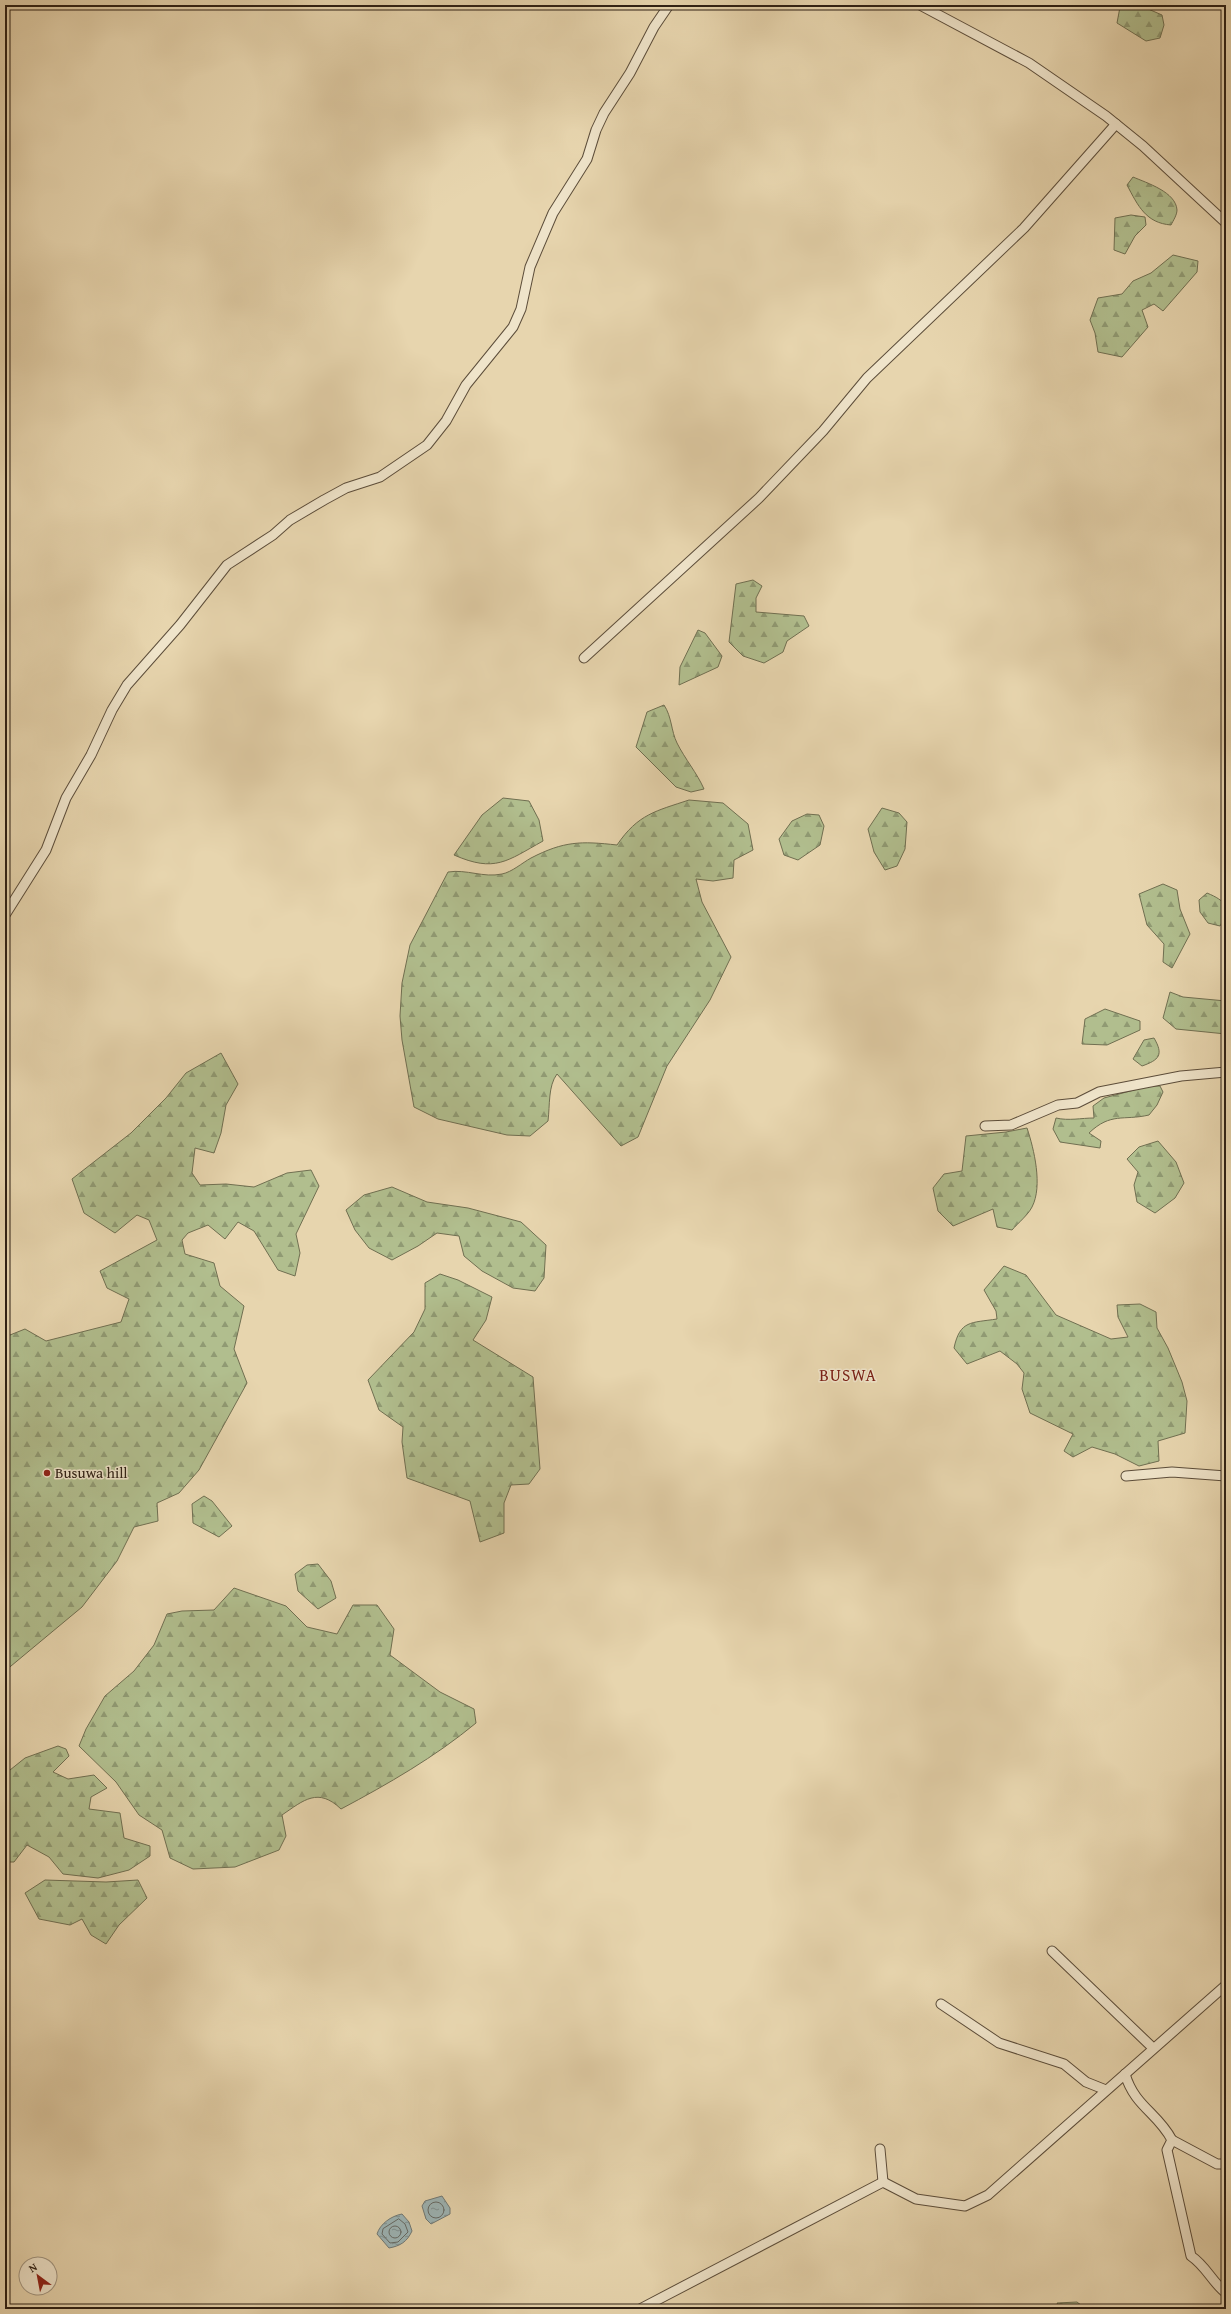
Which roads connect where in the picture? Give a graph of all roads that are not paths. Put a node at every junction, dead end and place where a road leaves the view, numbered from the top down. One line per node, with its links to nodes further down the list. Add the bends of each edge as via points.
1 (669, 5): 6 (street, via 604,113 587,159 553,213 530,267 521,309 513,326 466,385 446,421 426,445 380,477 346,488 324,500 290,520 273,535 227,565 127,685 66,798 46,850)
2 (920, 5): 3 (street, via 1029,63)
3 (1116, 124): 4 (street); 5 (street, via 1024,228 866,378 823,431 759,498)
4 (1225, 220)
5 (584, 658)
6 (5, 915)
7 (1226, 1072): 8 (street, via 1181,1076 1099,1092 1077,1103 1058,1105 1011,1125)
8 (985, 1126)
9 (1126, 1476): 10 (street, via 1172,1472)
10 (1226, 1476)
11 (1052, 1952): 14 (street)
12 (1226, 1985): 14 (street)
13 (941, 2004): 16 (street, via 999,2043 1064,2064 1086,2082)
14 (1153, 2048): 15 (street)
15 (1125, 2074): 16 (street); 17 (street, via 1129,2089 1146,2111 1164,2125)
16 (1106, 2090): 20 (street, via 998,2187 988,2195 964,2206 916,2199)
17 (1172, 2140): 19 (street, via 1217,2164); 21 (street, via 1167,2150 1188,2248 1191,2256 1202,2264 1215,2284)
18 (880, 2149): 20 (street)
19 (1226, 2164)
20 (883, 2182): 22 (street)
21 (1226, 2293)
22 (640, 2309)

